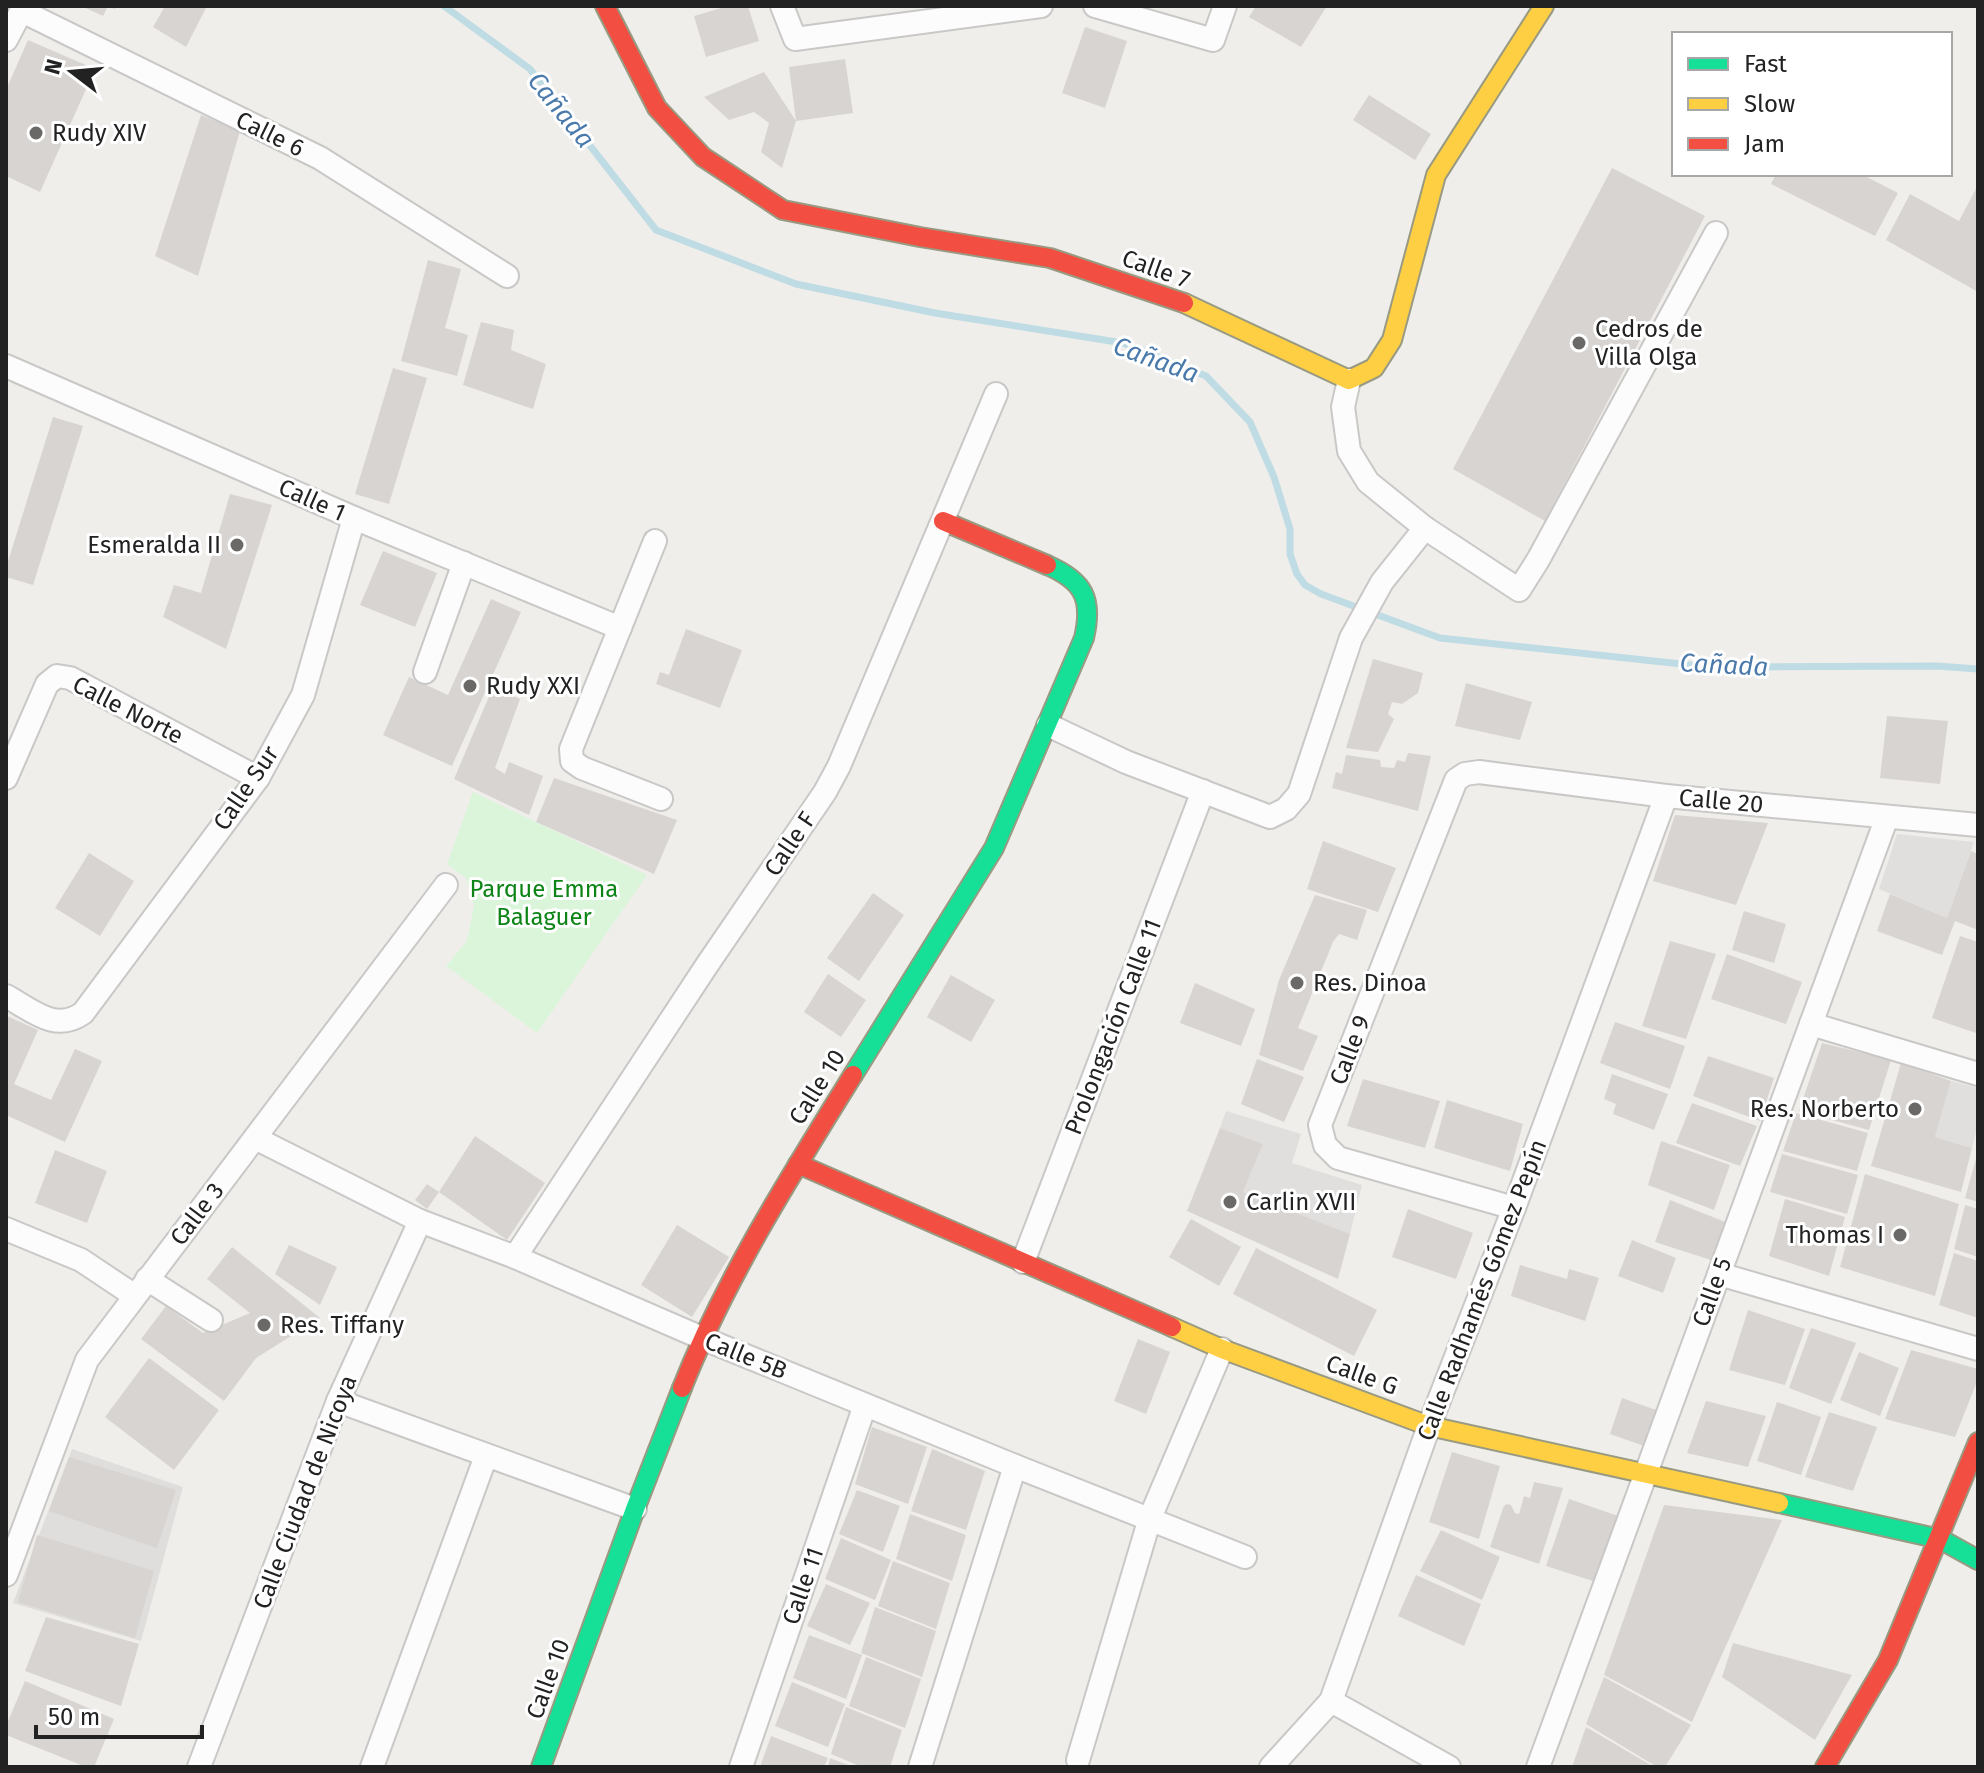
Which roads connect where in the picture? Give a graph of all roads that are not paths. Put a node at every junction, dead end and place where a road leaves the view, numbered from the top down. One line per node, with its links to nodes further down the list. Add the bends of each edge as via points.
1 (605, 6): 12 (street, Calle 7, via 657,108 703,157 783,210 1050,258 1177,300)
2 (782, 6): 3 (street, via 795,39)
3 (1041, 6)
4 (1095, 6): 5 (street, via 1213,40)
5 (1225, 6)
6 (1544, 6): 12 (street, via 1436,175 1392,340 1374,368)
7 (23, 9): 8 (street); 10 (street, Calle 6, via 320,158)
8 (6, 40)
9 (1716, 233): 16 (street, via 1519,590)
10 (507, 276)
11 (6, 366): 14 (street, Calle 1)
12 (1349, 380): 16 (street, via 1343,407 1349,451 1368,482)
13 (996, 394): 15 (street, Calle F)
14 (354, 518): 18 (street, Calle 1); 24 (street, Calle Sur, via 303,695)
15 (943, 521): 21 (street, Calle 10, via 1061,571 1088,597 1084,638); 39 (street, Calle F, via 825,792)
16 (1425, 528): 25 (street, via 1382,582 1351,638 1299,794 1270,817)
17 (655, 541): 19 (street)
18 (464, 563): 19 (street, Calle 1); 20 (street)
19 (620, 628): 27 (street, via 571,749 572,761)
20 (425, 672)
21 (1048, 725): 25 (street); 35 (street, Calle 10, via 994,848)
22 (1465, 774): 26 (street, Calle 20); 36 (street, Calle 9, via 1456,780 1320,1125 1325,1145 1338,1158)
23 (6, 778): 24 (street, Calle Norte, via 47,684 57,676 70,678)
24 (258, 778): 31 (street, Calle Sur, via 83,1013 70,1022 55,1023)
25 (1203, 791): 40 (street, Prolongación Calle 11)
26 (1666, 796): 28 (street, Calle 20); 36 (street, Calle Radhamés Gómez Pepín)
27 (661, 799)
28 (1887, 817): 29 (street, Calle 20); 32 (street, Calle 5)
29 (1978, 825)
30 (446, 885): 34 (street, Calle 3)
31 (6, 996)
32 (1811, 1024): 33 (street); 41 (street, Calle 5)
33 (1978, 1074)
34 (255, 1138): 37 (street, Calle 5B); 42 (street, Calle 3)
35 (798, 1164): 40 (street, Calle G); 44 (street, Calle 10)
36 (1514, 1208): 49 (street, Calle Radhamés Gómez Pepín)
37 (420, 1221): 39 (street, Calle 5B); 47 (street, Calle Ciudad de Nicoya)
38 (6, 1229): 42 (street)
39 (515, 1257): 44 (street, Calle 5B)
40 (1023, 1262): 45 (street, Calle G)
41 (1719, 1274): 46 (street); 53 (street, Calle 5)
42 (141, 1287): 43 (street); 56 (street, Calle 3, via 83,1367)
43 (211, 1320)
44 (702, 1338): 48 (street, Calle 5B); 54 (street, Calle 10)
45 (1222, 1349): 49 (street, Calle G); 55 (street)
46 (1978, 1349)
47 (338, 1401): 51 (street); 63 (street, Calle Ciudad de Nicoya)
48 (865, 1405): 52 (street, Calle 5B); 66 (street, Calle 11)
49 (1429, 1426): 53 (street, Calle G); 61 (street, Calle Radhamés Gómez Pepín)
50 (1978, 1442): 57 (street)
51 (486, 1456): 54 (street); 64 (street)
52 (1015, 1466): 55 (street, Calle 5B); 67 (street)
53 (1646, 1474): 57 (street, Calle G); 70 (street, Calle 5)
54 (635, 1509): 65 (street, Calle 10)
55 (1150, 1518): 58 (street, Calle 5B); 62 (street)
56 (15, 1522): 60 (street, Calle 3)
57 (1940, 1539): 59 (street, Calle G); 71 (street, via 1888,1660)
58 (1245, 1557)
59 (1978, 1560)
60 (6, 1575)
61 (1331, 1701): 68 (street, Calle Radhamés Gómez Pepín); 69 (street)
62 (1078, 1760)
63 (199, 1767)
64 (372, 1767)
65 (541, 1767)
66 (741, 1767)
67 (920, 1767)
68 (1271, 1767)
69 (1449, 1767)
70 (1538, 1767)
71 (1825, 1767)

